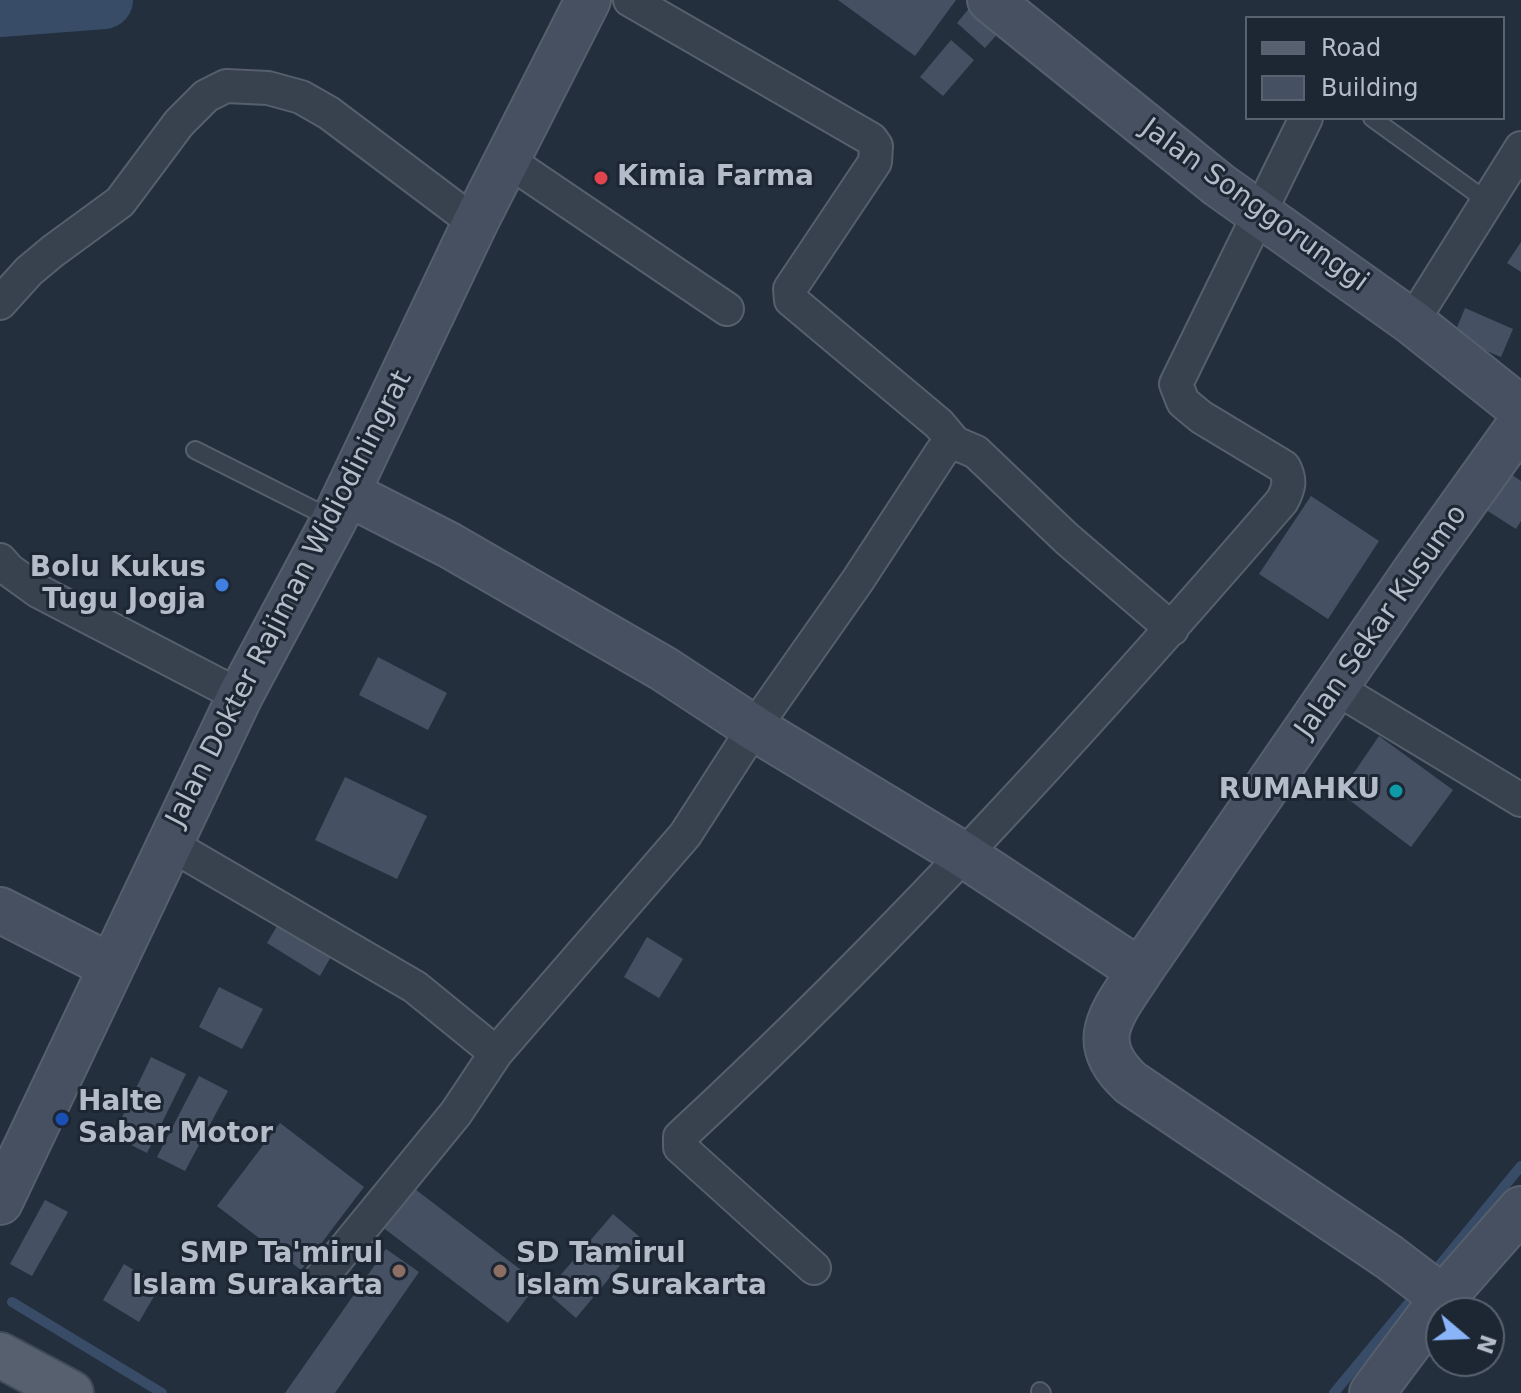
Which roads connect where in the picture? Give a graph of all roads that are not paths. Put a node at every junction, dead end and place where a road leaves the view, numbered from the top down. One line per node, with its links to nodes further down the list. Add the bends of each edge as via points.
1 (588, 0): 7 (street, Jalan Dokter Rajiman Widiodiningrat)
2 (630, 0): 16 (street, via 871,139 875,162 790,296)
3 (990, 0): 9 (street, Jalan Songgorunggi)
4 (1305, 120): 9 (street)
5 (1375, 120): 8 (lane)
6 (1521, 148): 8 (street)
7 (507, 160): 10 (street, Jalan Dokter Rajiman Widiodiningrat); 12 (street)
8 (1487, 201): 13 (street)
9 (1258, 213): 13 (street, Jalan Songgorunggi); 20 (street, via 1176,384 1183,402 1201,417 1284,467 1288,490)
10 (475, 223): 11 (street, via 301,97 268,88 226,86 206,96 179,123 120,202 45,257); 18 (street, Jalan Dokter Rajiman Widiodiningrat)
11 (0, 303)
12 (727, 309)
13 (1412, 322): 14 (street, Jalan Songgorunggi)
14 (1521, 409)
15 (1521, 423): 21 (street, Jalan Sekar Kusumo)
16 (955, 443): 20 (street, via 976,452); 23 (street, via 941,453)
17 (195, 450): 18 (lane)
18 (340, 506): 22 (street, Jalan Dokter Rajiman Widiodiningrat); 23 (street, via 449,545 664,669)
19 (0, 560): 22 (street, via 38,591)
20 (1172, 629): 26 (street)
21 (1336, 688): 24 (street); 29 (street, Jalan Sekar Kusumo)
22 (240, 696): 25 (street, Jalan Dokter Rajiman Widiodiningrat)
23 (754, 728): 26 (street); 30 (street, via 685,835)
24 (1521, 800)
25 (168, 843): 28 (street, Jalan Dokter Rajiman Widiodiningrat); 30 (street, via 402,979)
26 (964, 855): 29 (street); 33 (street, via 680,1137 680,1147)
27 (0, 910): 28 (street)
28 (110, 966): 31 (street, Jalan Dokter Rajiman Widiodiningrat)
29 (1140, 971): 35 (street, Jalan Sekar Kusumo, via 1108,1024 1106,1047 1120,1072)
30 (496, 1053): 34 (street, via 456,1113)
31 (0, 1202)
32 (1515, 1226): 35 (street)
33 (814, 1268)
34 (321, 1278)
35 (1438, 1294): 38 (street)
36 (0, 1355): 37 (main road)
37 (71, 1393)
38 (1372, 1393)

